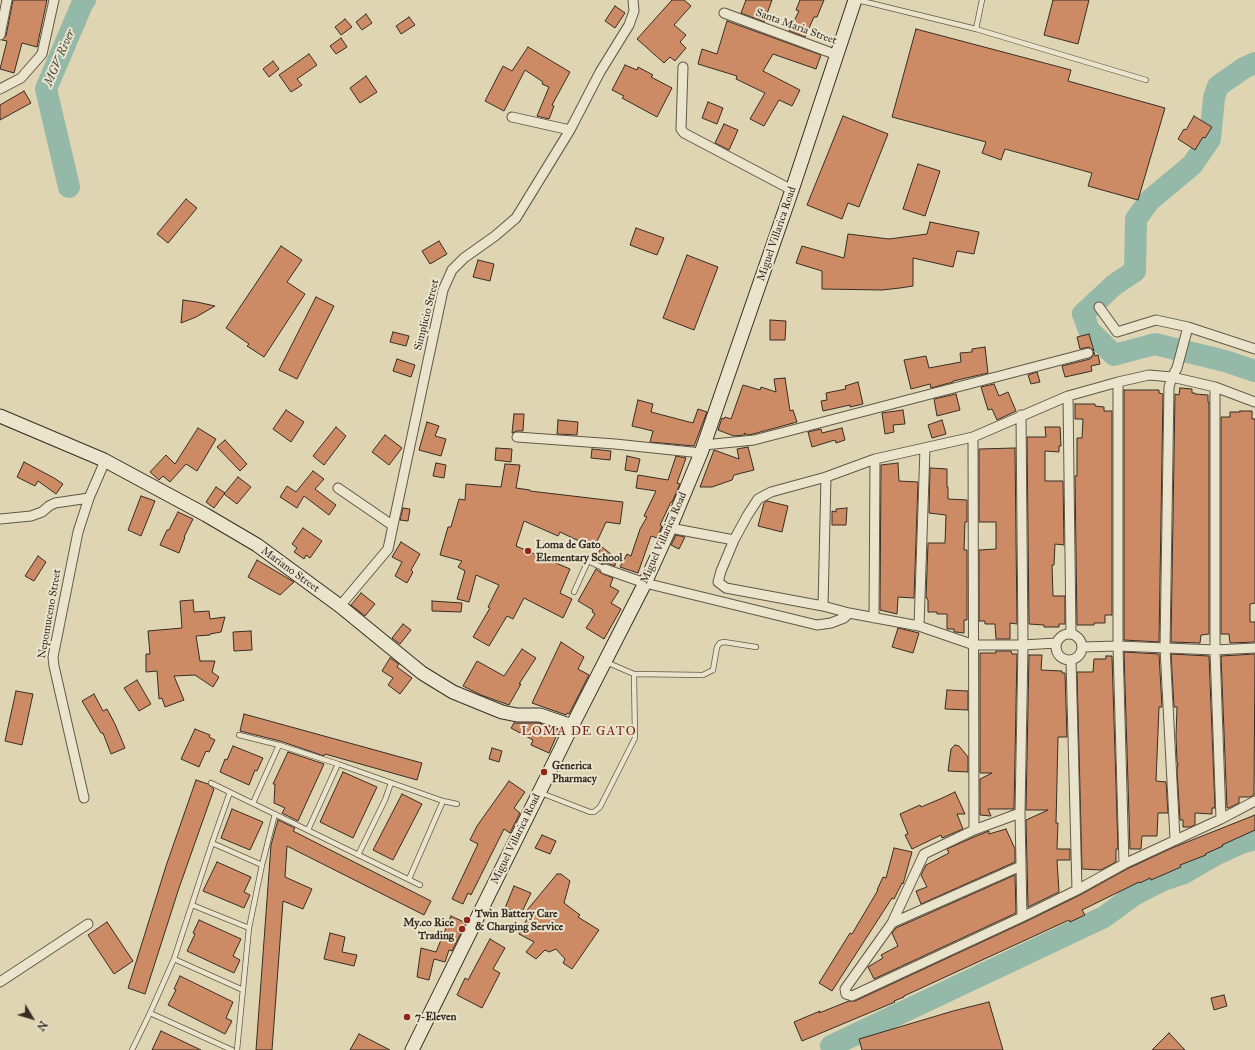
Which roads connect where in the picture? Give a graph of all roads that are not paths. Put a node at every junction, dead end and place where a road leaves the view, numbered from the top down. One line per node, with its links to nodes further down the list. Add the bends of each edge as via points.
1 (7, 0): 8 (street)
2 (54, 0): 12 (street, via 42,54 21,78)
3 (633, 0): 14 (street, Simplicio Street, via 634,11 629,25 600,72)
4 (855, 0): 7 (lane); 9 (main road, Miguel Villarica Road)
5 (982, 0): 7 (lane)
6 (724, 13): 9 (street, Santa Maria Street)
7 (976, 28): 11 (lane)
8 (0, 34)
9 (837, 55): 15 (main road, Miguel Villarica Road)
10 (683, 67): 15 (street, via 681,129 684,133)
11 (1146, 80)
12 (0, 89)
13 (512, 116): 14 (street)
14 (570, 130): 37 (street, Simplicio Street, via 516,218 452,270 443,290)
15 (792, 190): 30 (main road, Miguel Villarica Road)
16 (1098, 307): 17 (street, via 1117,332 1156,320)
17 (1188, 327): 18 (street); 20 (street, via 1177,368)
18 (1255, 349)
19 (1088, 353): 30 (street, via 754,440)
20 (1172, 377): 21 (street, via 1149,375); 22 (street); 55 (street, via 1169,387)
21 (1118, 382): 23 (street); 52 (street)
22 (1215, 386): 24 (street); 57 (street)
23 (1068, 396): 25 (street); 48 (street)
24 (1255, 402)
25 (1020, 415): 28 (street); 51 (street)
26 (0, 416): 32 (main road, Mariano Street)
27 (517, 437): 30 (street)
28 (973, 437): 29 (street); 50 (street)
29 (925, 448): 31 (street); 47 (street)
30 (702, 449): 38 (main road, Miguel Villarica Road)
31 (875, 459): 33 (street); 46 (street)
32 (104, 460): 35 (street, Nepomuceno Street); 43 (main road, Mariano Street, via 256,545)
33 (826, 477): 39 (street, via 771,492 758,499); 44 (street)
34 (338, 488): 37 (street)
35 (89, 498): 36 (street, via 55,503 31,516); 69 (street, Nepomuceno Street, via 78,532 53,657)
36 (0, 519)
37 (392, 525): 43 (street, Simplicio Street, via 388,549)
38 (670, 528): 39 (street); 41 (main road, Miguel Villarica Road)
39 (734, 540): 44 (street, via 720,571 718,582 726,588)
40 (605, 569): 41 (street); 42 (lane, via 588,561)
41 (645, 583): 45 (street, via 817,625 831,623); 59 (main road, Miguel Villarica Road)
42 (574, 592)
43 (340, 606): 61 (main road, Mariano Street, via 422,673 453,692 502,712 540,715)
44 (823, 606): 45 (street)
45 (849, 613): 46 (street)
46 (874, 618): 47 (street)
47 (919, 626): 50 (street)
48 (1071, 634): 49 (street, via 1062,636); 54 (street, via 1078,639)
49 (1056, 643): 51 (street); 58 (street, via 1059,656)
50 (974, 645): 51 (street); 78 (street)
51 (1022, 645): 74 (street)
52 (1118, 646): 54 (street); 55 (street); 82 (street)
53 (756, 647): 60 (lane, via 720,643 713,670 703,675)
54 (1082, 647): 58 (street, via 1078,656)
55 (1165, 648): 57 (street); 79 (street)
56 (1255, 648): 57 (street)
57 (1215, 650): 76 (street)
58 (1071, 660): 87 (street)
59 (604, 661): 60 (lane); 61 (main road, Miguel Villarica Road)
60 (634, 674): 68 (lane, via 635,738 600,808 590,812)
61 (572, 726): 68 (main road, Miguel Villarica Road)
62 (239, 735): 63 (lane)
63 (279, 745): 64 (lane); 72 (lane)
64 (338, 764): 66 (lane); 77 (lane)
65 (211, 782): 67 (lane)
66 (391, 783): 70 (lane); 81 (lane)
67 (230, 792): 72 (lane); 80 (lane)
68 (539, 793): 100 (main road, Miguel Villarica Road)
69 (84, 798)
70 (443, 801): 73 (lane); 85 (lane)
71 (1255, 801): 76 (street)
72 (252, 803): 75 (lane)
73 (457, 804)
74 (1020, 813): 78 (street); 84 (street)
75 (275, 814): 77 (lane); 83 (lane)
76 (1221, 819): 79 (street)
77 (308, 830): 81 (lane)
78 (974, 830): 90 (street, via 924,854)
79 (1176, 839): 82 (street)
80 (212, 843): 83 (lane); 88 (lane)
81 (358, 855): 85 (lane)
82 (1124, 864): 87 (street)
83 (262, 865): 92 (lane)
84 (1021, 866): 89 (street); 90 (street)
85 (409, 880): 86 (lane)
86 (420, 885)
87 (1077, 890): 89 (street)
88 (192, 905): 92 (lane); 93 (lane)
89 (1022, 917): 90 (street, via 852,996 846,994 845,989)
90 (892, 923)
91 (88, 924): 94 (street)
92 (249, 928): 95 (lane)
93 (174, 959): 95 (lane); 96 (lane)
94 (0, 982)
95 (243, 990): 99 (lane)
96 (150, 1013): 97 (lane); 98 (lane)
97 (132, 1050)
98 (232, 1050)
99 (237, 1050)
100 (412, 1050)

